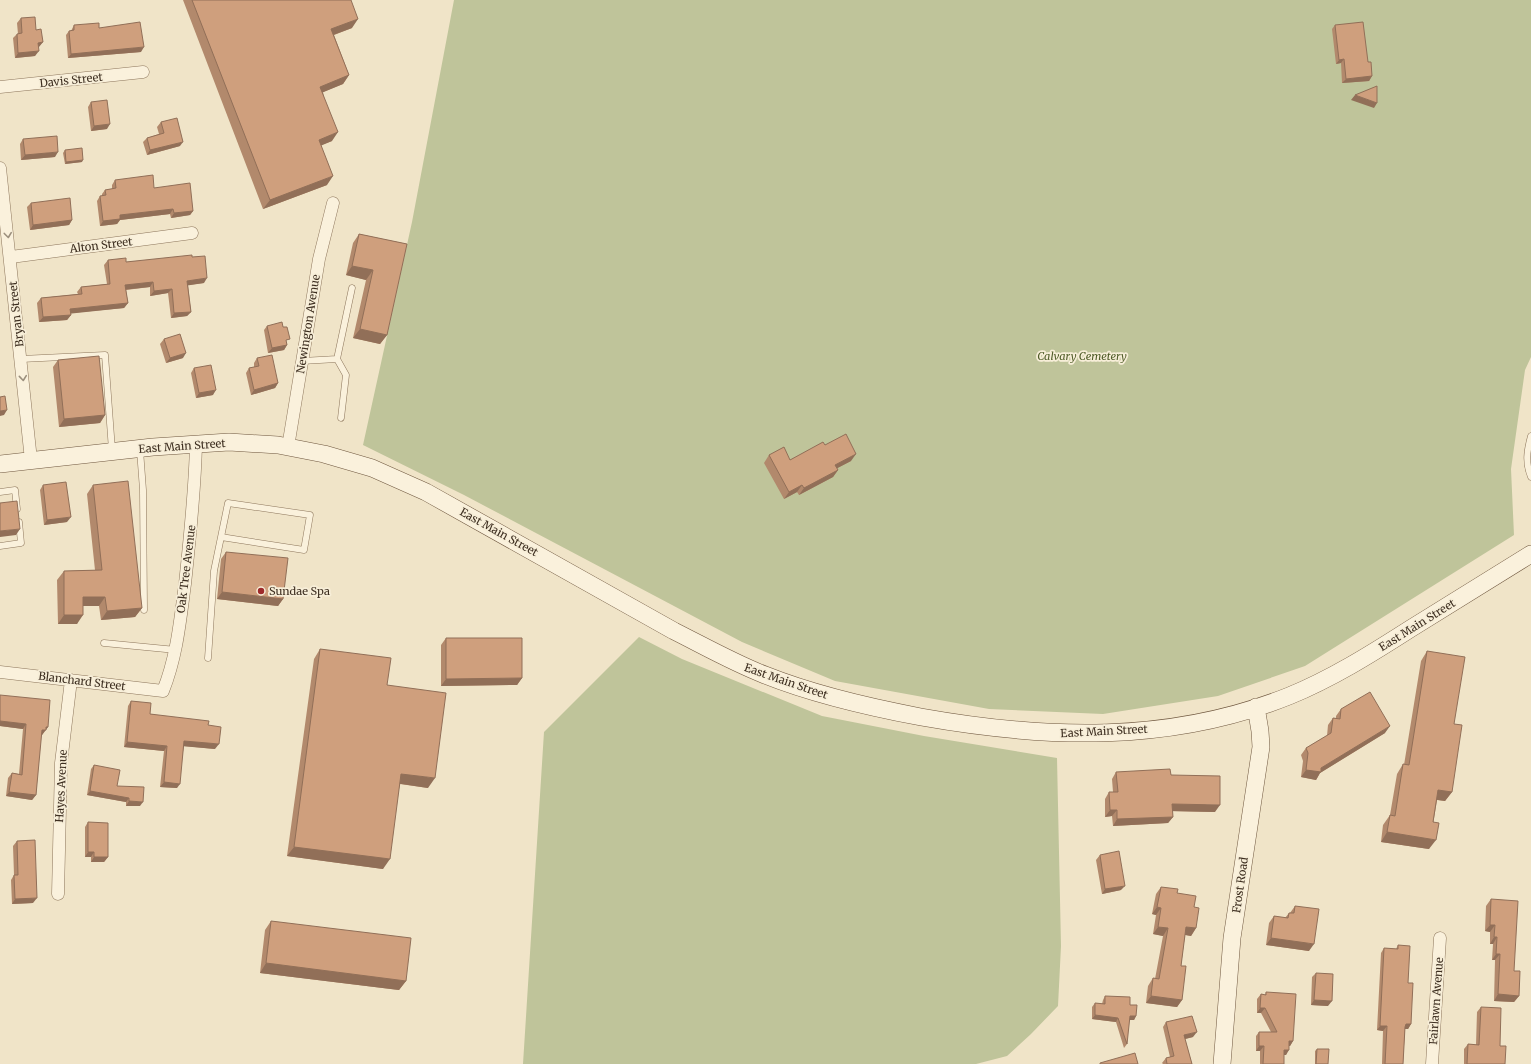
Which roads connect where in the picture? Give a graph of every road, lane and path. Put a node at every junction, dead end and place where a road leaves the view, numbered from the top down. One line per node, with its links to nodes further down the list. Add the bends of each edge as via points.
1 (143, 72): 2 (street, Davis Street)
2 (0, 87)
3 (0, 169): 6 (street, Bryan Street, one-way to 6)
4 (333, 203): 10 (street, Newington Avenue, via 319,259)
5 (192, 233): 6 (street, Alton Street)
6 (11, 257): 8 (street, Bryan Street)
7 (352, 288): 9 (lane)
8 (20, 358): 16 (lane, via 105,355); 17 (street, Bryan Street, one-way to 17)
9 (337, 359): 10 (lane); 11 (lane, via 346,375)
10 (302, 361): 14 (street, Newington Avenue)
11 (340, 418)
12 (1531, 436): 19 (lane, via 1527,451 1527,465)
13 (196, 444): 14 (main road, East Main Street, via 255,443); 15 (main road, East Main Street); 26 (street, Oak Tree Avenue, via 194,503)
14 (288, 447): 31 (main road, East Main Street, via 349,461 405,482 714,652 765,675 836,698 880,709 967,724 1070,734 1160,728)
15 (140, 449): 16 (main road, East Main Street); 24 (lane)
16 (112, 452): 17 (main road, East Main Street)
17 (31, 460): 18 (main road, East Main Street)
18 (0, 464)
19 (1531, 477)
20 (0, 492): 22 (lane, via 15,490 21,543)
21 (221, 537): 21 (lane, via 304,550 310,515 228,503); 27 (lane, via 214,571)
22 (0, 546)
23 (1531, 554): 31 (main road, East Main Street, via 1360,660 1311,686)
24 (144, 610)
25 (104, 643): 26 (lane)
26 (176, 650): 30 (street, Oak Tree Avenue)
27 (208, 658)
28 (0, 672): 29 (street, Blanchard Street)
29 (71, 680): 30 (street, Blanchard Street); 32 (street, Hayes Avenue, via 61,763)
30 (163, 692)
31 (1256, 707): 34 (main road, Frost Road, via 1261,747 1232,938)
32 (58, 894)
33 (1440, 938): 35 (street, Fairlawn Avenue)
34 (1222, 1064)
35 (1432, 1064)

